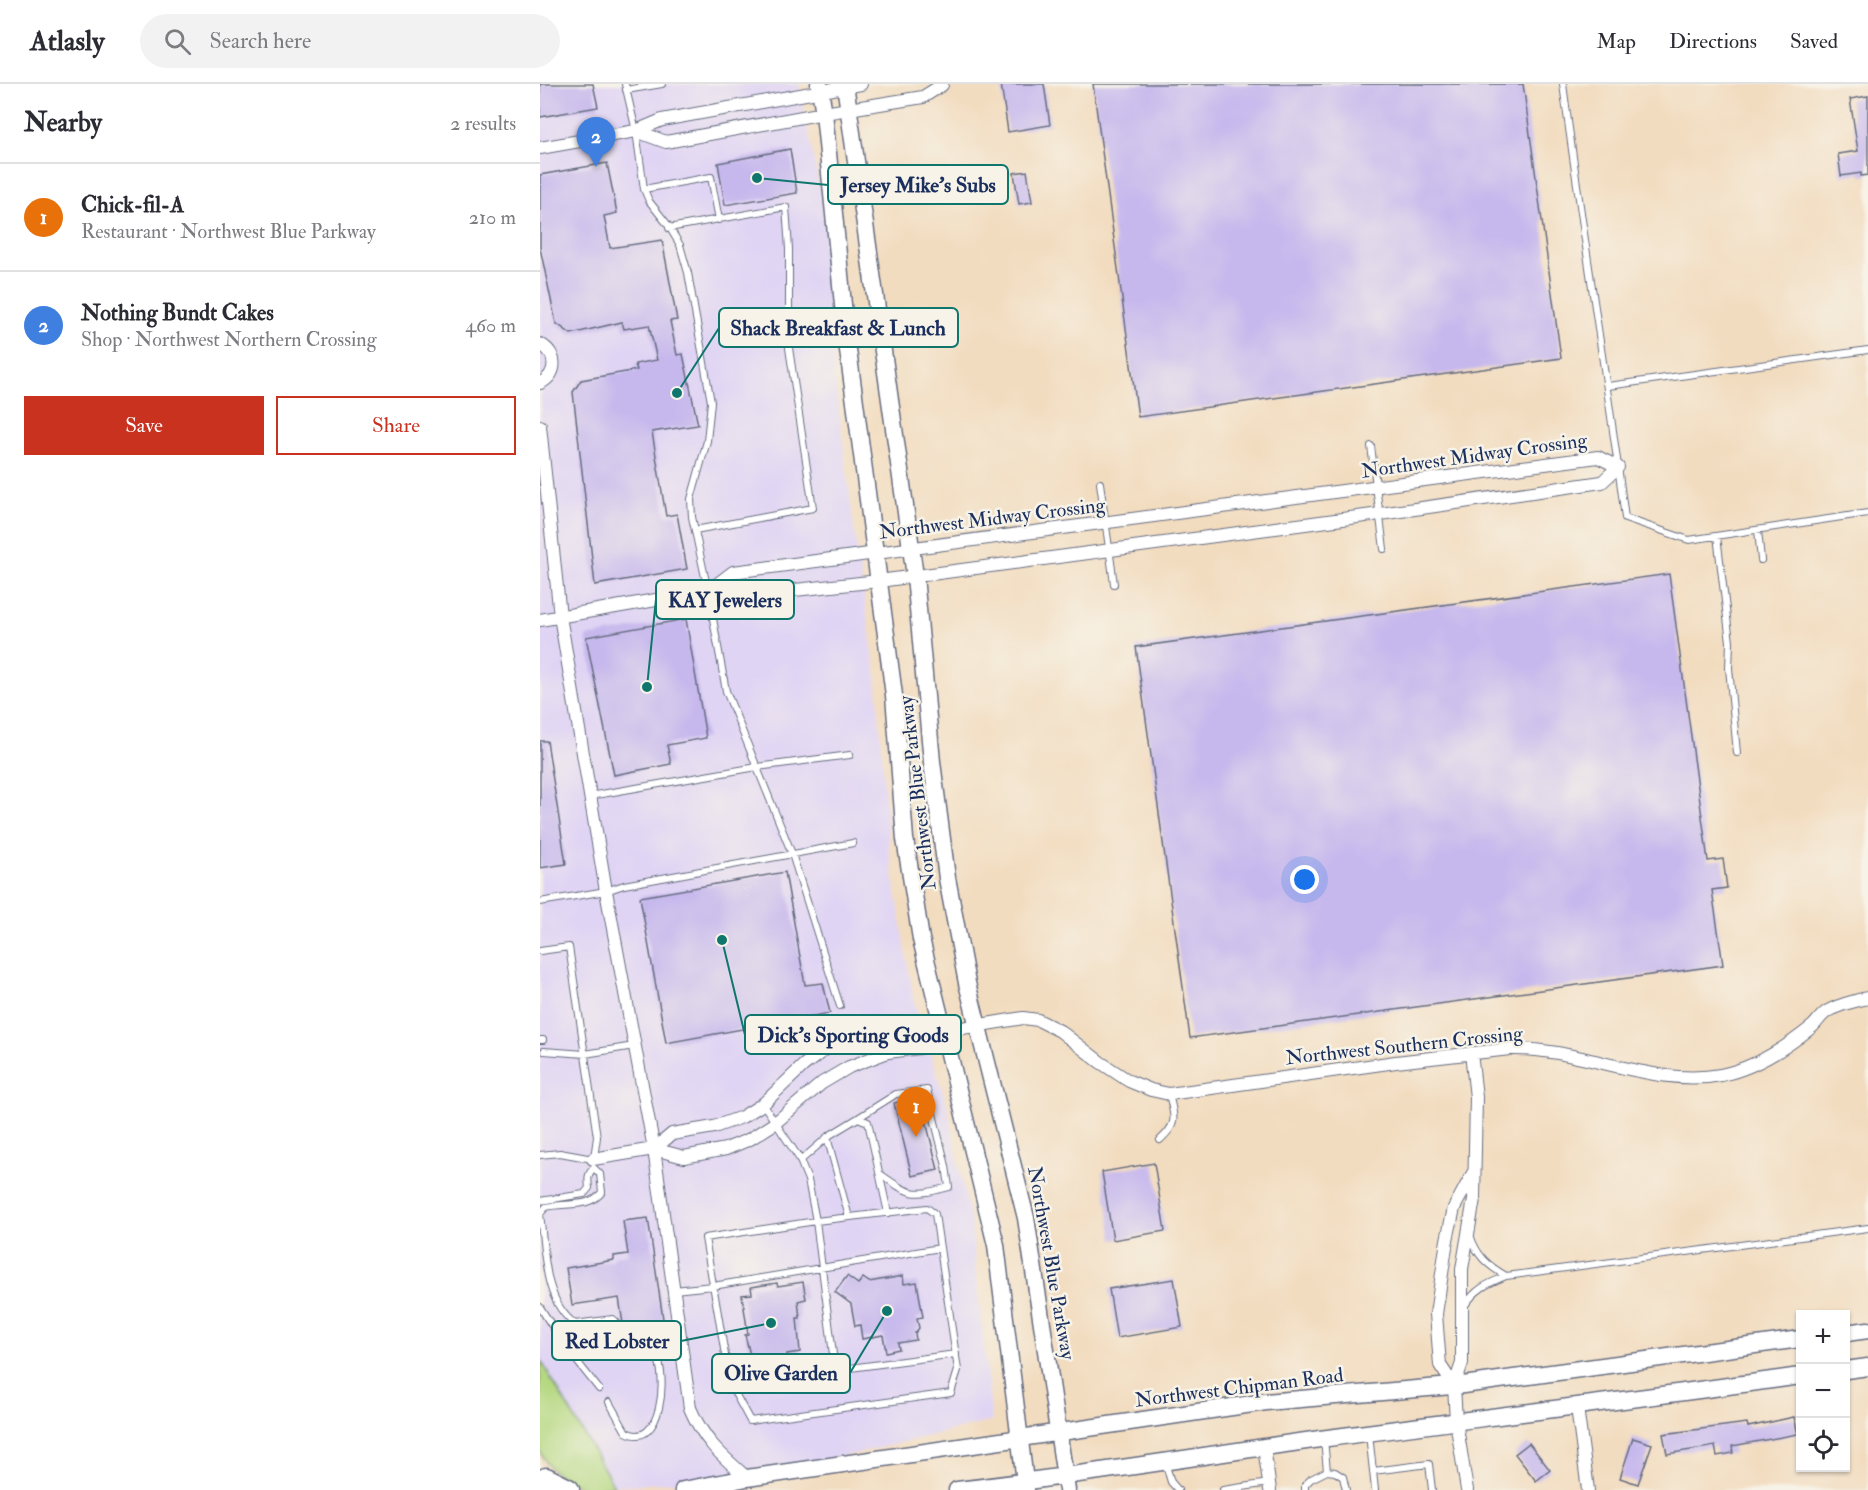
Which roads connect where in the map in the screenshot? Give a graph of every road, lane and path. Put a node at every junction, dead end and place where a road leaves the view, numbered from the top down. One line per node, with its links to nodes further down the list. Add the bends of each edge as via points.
1 (662, 84): 5 (lane)
2 (940, 84): 7 (street, via 923,97)
3 (1563, 84): 17 (lane)
4 (851, 85): 6 (street); 7 (street, Northwest Blue Parkway)
5 (626, 87): 9 (lane)
6 (819, 87): 8 (street, Northwest Blue Parkway); 9 (street, via 662,120)
7 (850, 109): 8 (street); 29 (street, Northwest Blue Parkway)
8 (824, 112): 9 (street, via 666,142); 32 (street, Northwest Blue Parkway, via 846,335)
9 (636, 131): 10 (street); 11 (lane)
10 (540, 148)
11 (644, 189): 12 (lane, via 711,177); 13 (lane)
12 (718, 220): 13 (lane); 26 (lane, via 786,207 789,348 813,508)
13 (669, 228): 26 (lane, via 680,245 688,273 711,402 707,441 691,499)
14 (540, 344): 16 (street, via 551,352 554,365 549,379)
15 (1868, 350): 17 (lane)
16 (540, 384)
17 (1608, 386): 20 (lane)
18 (540, 426): 38 (street)
19 (1371, 446): 22 (lane)
20 (1618, 467): 22 (street, Northwest Midway Crossing, via 1598,457); 24 (street, Northwest Midway Crossing, via 1602,482); 28 (lane, via 1625,518 1689,540)
21 (1100, 483): 25 (lane)
22 (1377, 488): 24 (lane); 25 (street, Northwest Midway Crossing)
23 (1868, 513): 27 (lane)
24 (1380, 514): 30 (lane); 31 (street, Northwest Midway Crossing)
25 (1106, 523): 29 (street, Northwest Midway Crossing); 31 (lane)
26 (695, 530): 37 (lane)
27 (1758, 530): 28 (lane); 33 (lane)
28 (1717, 536): 40 (lane, via 1730,642)
29 (911, 549): 32 (street, Northwest Midway Crossing); 34 (street, Northwest Blue Parkway)
30 (1384, 549)
31 (1109, 550): 34 (street, Northwest Midway Crossing); 36 (lane)
32 (874, 553): 35 (street, Northwest Blue Parkway); 37 (street, Northwest Midway Crossing, via 734,572)
33 (1761, 560)
34 (915, 576): 35 (street, Northwest Midway Crossing); 51 (street, Northwest Blue Parkway, via 946,878)
35 (879, 582): 37 (street, Northwest Midway Crossing, via 738,596); 52 (street, Northwest Blue Parkway, via 894,695 905,839 921,939)
36 (1114, 584)
37 (708, 591): 38 (street, Northwest Midway Crossing); 42 (lane, via 726,691)
38 (560, 616): 39 (street, Northwest Midway Crossing); 43 (street)
39 (540, 620)
40 (1737, 753)
41 (849, 755): 42 (lane)
42 (757, 767): 43 (lane); 45 (lane)
43 (590, 796): 46 (street)
44 (853, 843): 45 (lane)
45 (792, 854): 46 (lane); 50 (lane)
46 (606, 891): 47 (lane); 53 (street)
47 (540, 902)
48 (540, 951): 56 (lane, via 569,947)
49 (1868, 998): 55 (street, Northwest Southern Crossing, via 1825,1013 1763,1061 1719,1075 1679,1077 1526,1049)
50 (840, 1006)
51 (978, 1026): 52 (street, Northwest Southern Crossing); 57 (street, Northwest Southern Crossing, via 1023,1018 1038,1020 1060,1031 1129,1082); 96 (street, Northwest Blue Parkway, via 1026,1218)
52 (944, 1031): 58 (street, Northwest Southern Crossing, via 910,1023 853,1037 827,1048 804,1065); 60 (street, Northwest Southern Crossing, via 920,1048 888,1052 849,1067 822,1083); 98 (street, Northwest Blue Parkway, via 996,1245)
53 (634, 1046): 56 (lane); 63 (street)
54 (544, 1051): 56 (lane)
55 (1471, 1053): 57 (street, Northwest Southern Crossing); 67 (street, via 1476,1097)
56 (585, 1054): 66 (lane, via 597,1137)
57 (1169, 1094): 62 (lane, via 1175,1120)
58 (764, 1104): 60 (lane); 63 (street, Northwest Southern Crossing, via 714,1127 672,1134)
59 (858, 1118): 61 (lane); 68 (lane, via 868,1122); 68 (lane, via 896,1094 927,1090 949,1187 925,1194 905,1191)
60 (775, 1123): 63 (street, Northwest Southern Crossing, via 750,1140 726,1149 684,1157); 65 (lane)
61 (827, 1137): 65 (lane); 71 (lane)
62 (1160, 1140)
63 (654, 1149): 66 (street, Northwest Southern Crossing); 79 (street)
64 (540, 1155): 66 (lane, via 560,1152)
65 (800, 1161): 72 (lane)
66 (594, 1163): 69 (lane, via 584,1194); 93 (lane, via 602,1192 597,1198 546,1206 540,1214 552,1292 565,1317 575,1324 613,1319 622,1343 655,1352 658,1358 661,1401 651,1428 639,1434 626,1432)
67 (1473, 1173): 74 (street); 91 (street, via 1454,1208 1436,1314 1440,1365)
68 (880, 1174): 70 (lane)
69 (540, 1201)
70 (888, 1213): 71 (lane); 75 (lane, via 927,1208 935,1214)
71 (849, 1217): 72 (lane)
72 (816, 1221): 76 (lane); 78 (lane, via 705,1238)
73 (1868, 1228): 77 (lane)
74 (1469, 1229): 77 (lane, via 1485,1264); 81 (street, via 1462,1269)
75 (940, 1248): 76 (lane); 85 (lane)
76 (821, 1267): 78 (lane); 88 (lane)
77 (1506, 1276): 81 (lane, via 1482,1286)
78 (713, 1286): 79 (lane); 90 (lane)
79 (673, 1290): 104 (street, via 690,1408 699,1430)
80 (540, 1307): 92 (lane)
81 (1461, 1316): 91 (street, via 1462,1363)
82 (1868, 1329): 83 (street)
83 (1850, 1331)
84 (1796, 1339): 91 (street, Northwest Chipman Road)
85 (956, 1354): 88 (lane); 90 (lane, via 958,1370 951,1393 750,1421)
86 (1868, 1367): 87 (street)
87 (1850, 1369)
88 (835, 1370): 90 (lane)
89 (1796, 1377): 94 (street)
90 (730, 1384)
91 (1454, 1386): 95 (street); 96 (street, Northwest Chipman Road, via 1266,1402)
92 (599, 1389)
93 (609, 1402)
94 (1577, 1407): 95 (street); 122 (street)
95 (1456, 1421): 97 (street); 121 (street)
96 (1058, 1432): 98 (street, Northwest Chipman Road); 107 (street, Northwest Blue Parkway)
97 (1369, 1433): 99 (street); 103 (lane)
98 (1019, 1439): 104 (street, Northwest Chipman Road); 108 (street, Northwest Blue Parkway)
99 (1324, 1439): 100 (street); 102 (lane)
100 (1264, 1447): 101 (street); 109 (street)
101 (1165, 1462): 106 (lane); 107 (street)
102 (1327, 1471): 117 (lane, via 1311,1479); 118 (lane, via 1343,1477)
103 (1373, 1471): 119 (lane); 120 (lane, via 1429,1464)
104 (747, 1478): 112 (street, Northwest Chipman Road)
105 (546, 1479): 111 (highway)
106 (1171, 1482): 114 (lane); 115 (lane)
107 (1066, 1483): 108 (street)
108 (1025, 1486): 113 (street)
109 (1270, 1486): 110 (lane)
110 (1235, 1489): 116 (lane)
111 (568, 1490)
112 (684, 1490)
113 (957, 1490)
114 (1168, 1490)
115 (1178, 1490)
116 (1223, 1490)
117 (1305, 1490)
118 (1346, 1490)
119 (1375, 1490)
120 (1432, 1490)
121 (1467, 1490)
122 (1588, 1490)

